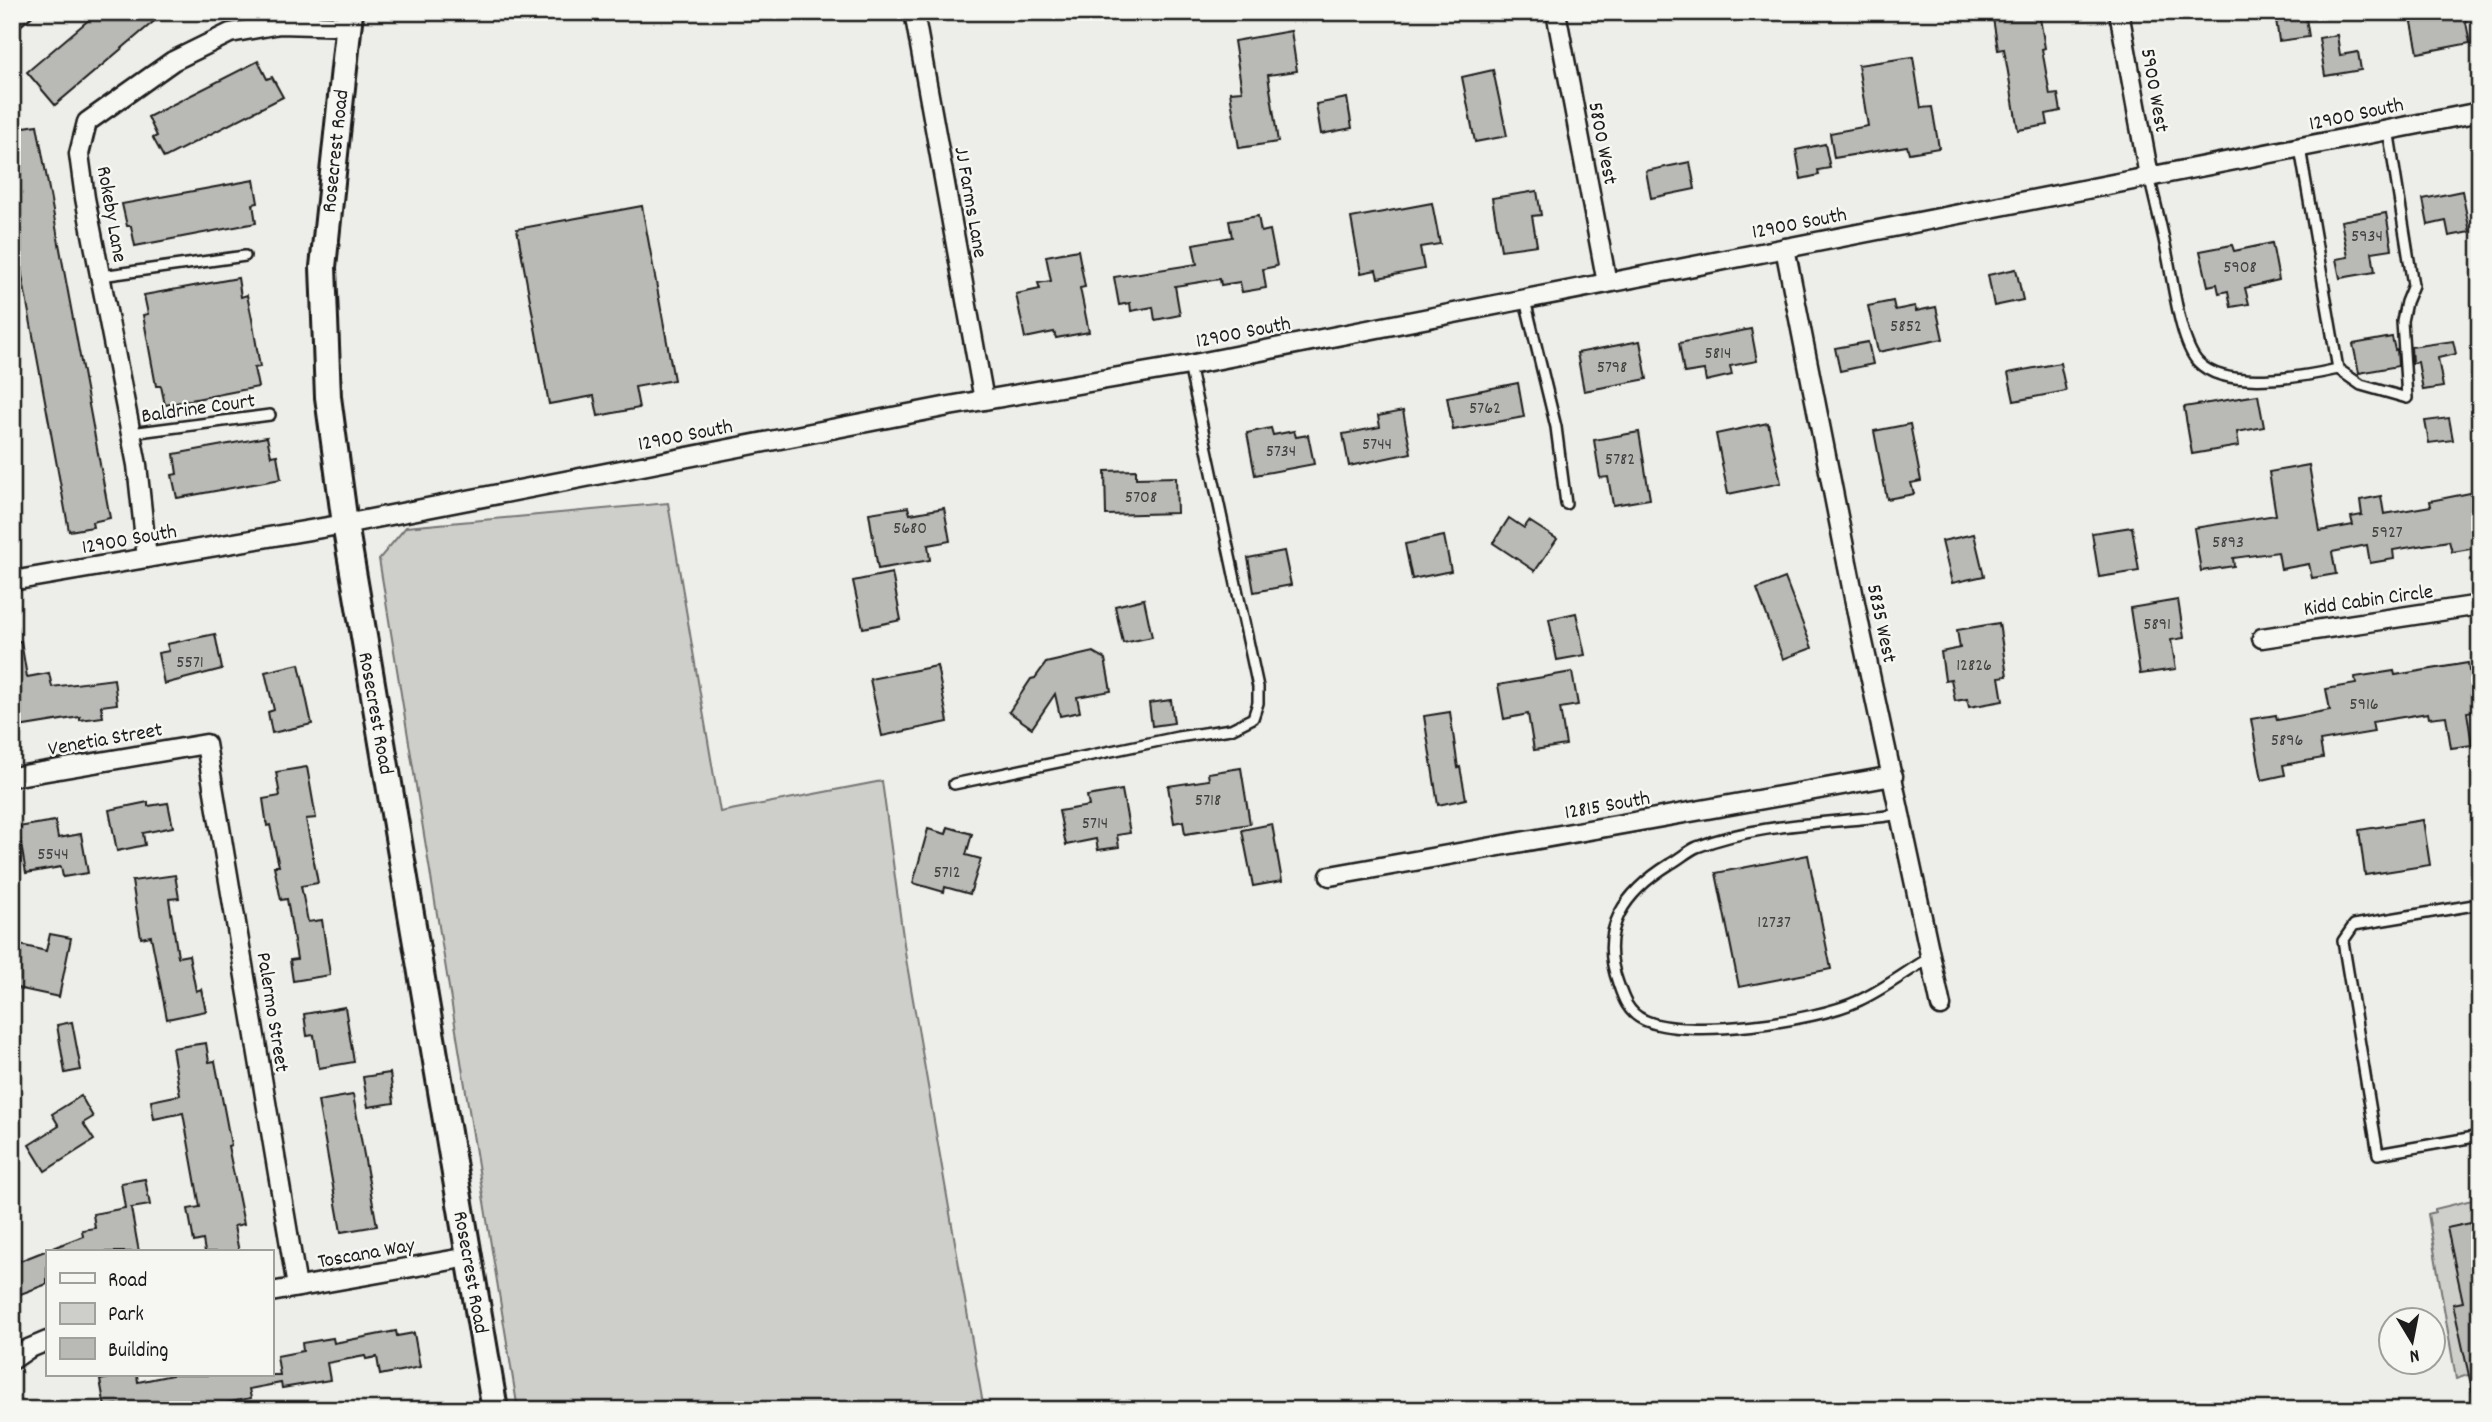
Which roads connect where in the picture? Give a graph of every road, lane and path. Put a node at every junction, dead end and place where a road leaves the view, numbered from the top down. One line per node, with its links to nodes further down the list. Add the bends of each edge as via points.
1 (28, 12): 6 (lane)
2 (914, 12): 18 (street, JJ Farms Lane)
3 (1556, 12): 14 (street, 5800 West)
4 (2119, 12): 10 (street, 5900 West)
5 (349, 19): 13 (street, Rokeby Lane, via 230,33 173,61 87,122 79,154); 22 (main road, Rosecrest Road, via 323,267 328,397)
6 (12, 25)
7 (2480, 112): 8 (street, 12900 South)
8 (2388, 129): 9 (street, 12900 South); 17 (lane, via 2413,285 2402,321 2407,398 2361,385)
9 (2300, 148): 10 (street, 12900 South); 17 (lane)
10 (2149, 176): 11 (street, 12900 South); 17 (lane, via 2185,335 2196,360 2231,377 2265,379)
11 (1785, 248): 14 (street, 12900 South); 28 (street, 5835 West)
12 (246, 256): 13 (lane)
13 (101, 276): 20 (street, Rokeby Lane)
14 (1607, 283): 15 (street, 12900 South)
15 (1525, 300): 16 (street, 12900 South); 21 (lane, via 1556,427)
16 (1189, 365): 18 (street, 12900 South); 30 (lane, via 1258,687 1253,718 1231,729)
17 (2338, 369)
18 (985, 400): 22 (street, 12900 South)
19 (270, 415): 20 (lane, Baldrine Court)
20 (131, 433): 23 (street, Rokeby Lane)
21 (1566, 504)
22 (345, 524): 23 (street, 12900 South); 37 (main road, Rosecrest Road)
23 (148, 558): 24 (street, 12900 South)
24 (12, 581)
25 (2480, 606): 26 (street, Kidd Cabin Circle)
26 (2262, 638)
27 (206, 744): 29 (street, Venetia Street); 38 (street, Palermo Street)
28 (1893, 776): 31 (street, 5835 West); 32 (street, 12815 South)
29 (12, 777)
30 (954, 784)
31 (1902, 814): 34 (street, 5835 West); 34 (lane, via 1778,826 1696,848 1646,879 1620,909 1611,949 1615,976 1625,1004 1644,1020 1689,1030 1818,1015 1859,1001)
32 (1330, 876)
33 (2480, 904): 36 (lane, via 2354,925 2343,941 2378,1154)
34 (1932, 956): 35 (street, 5835 West)
35 (1941, 1006)
36 (2480, 1136)
37 (470, 1257): 38 (street, Toscana Way); 42 (main road, Rosecrest Road)
38 (296, 1287): 39 (street, Toscana Way)
39 (273, 1292)
40 (46, 1341): 41 (street)
41 (12, 1360)
42 (495, 1410)

